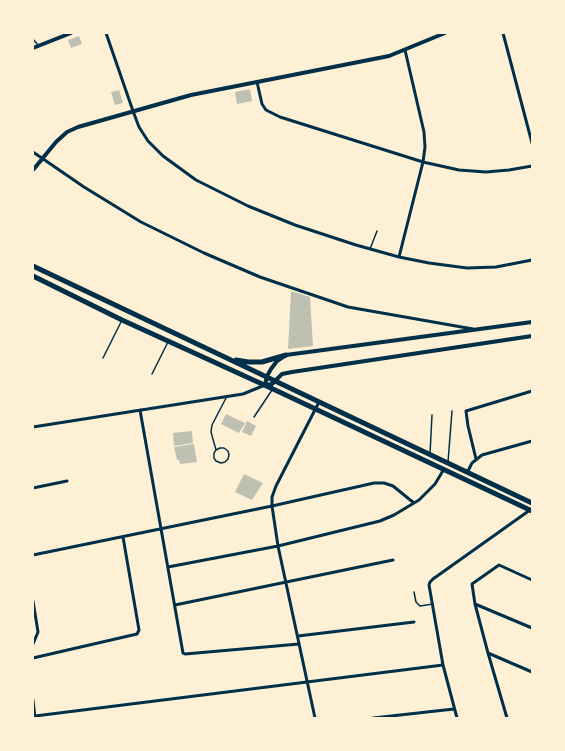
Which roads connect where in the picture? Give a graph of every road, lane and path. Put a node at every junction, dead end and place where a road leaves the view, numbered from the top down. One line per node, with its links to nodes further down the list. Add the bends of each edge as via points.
1 (71, 33): 6 (street)
2 (106, 33): 10 (street)
3 (445, 33): 8 (street)
4 (503, 33): 11 (street)
5 (33, 39): 6 (lane)
6 (38, 45): 7 (street)
7 (33, 48)
8 (405, 50): 9 (street, via 389,56); 14 (street, via 424,132)
9 (256, 82): 10 (street, via 191,95); 14 (street, via 266,110 280,117)
10 (132, 111): 13 (street, via 67,132); 18 (street, via 148,141 163,156 196,180 248,206 295,225)
11 (532, 143)
12 (33, 152): 13 (street)
13 (41, 158): 16 (street); 25 (street, via 140,222 260,277 348,307)
14 (423, 162): 15 (street, via 459,170 486,172); 19 (street)
15 (532, 166)
16 (33, 170)
17 (377, 231): 18 (lane)
18 (370, 249): 19 (street)
19 (399, 257): 20 (street, via 467,268 496,267)
20 (532, 260)
21 (33, 266): 30 (highway)
22 (33, 276): 23 (highway)
23 (122, 320): 27 (highway); 29 (lane)
24 (532, 322): 25 (street)
25 (476, 330): 28 (street)
26 (532, 336): 33 (street, via 292,372 282,374)
27 (169, 340): 31 (lane); 34 (highway)
28 (286, 356): 30 (highway, via 262,362); 32 (street, via 277,361)
29 (103, 358)
30 (228, 359): 32 (highway)
31 (152, 374)
32 (267, 376): 33 (highway); 34 (street)
33 (276, 381): 34 (street); 38 (highway)
34 (265, 385): 35 (highway); 37 (street, via 243,394)
35 (273, 389): 39 (highway); 43 (lane)
36 (532, 391): 48 (street, via 466,410)
37 (227, 396): 40 (street); 46 (lane, via 212,424 211,432)
38 (319, 402): 39 (street); 47 (highway)
39 (316, 409): 50 (highway); 56 (street, via 276,486)
40 (140, 410): 44 (street); 58 (street)
41 (452, 411): 49 (lane)
42 (432, 415): 47 (lane)
43 (254, 417)
44 (33, 427)
45 (532, 441): 48 (street)
46 (216, 450): 46 (lane, via 216,461 225,462 228,459 228,451 224,448)
47 (430, 454): 49 (highway)
48 (476, 459): 51 (street)
49 (448, 462): 51 (highway)
50 (444, 469): 55 (street, via 435,484); 57 (highway)
51 (468, 471): 54 (highway)
52 (67, 481): 53 (street)
53 (33, 488)
54 (532, 502)
55 (414, 503): 56 (street, via 393,486 374,483); 60 (street, via 380,521)
56 (272, 506): 58 (street); 60 (street)
57 (531, 510): 68 (street, via 433,579 429,585)
58 (160, 528): 59 (street); 63 (street)
59 (123, 537): 61 (street); 77 (street, via 138,632)
60 (278, 546): 63 (street); 65 (street)
61 (33, 555)
62 (393, 560): 65 (street)
63 (168, 567): 70 (street)
64 (532, 580): 69 (street, via 499,565 472,584)
65 (285, 581): 70 (street); 73 (street)
66 (414, 592): 68 (lane, via 416,602 420,606)
67 (33, 601): 74 (street, via 38,632)
68 (433, 604): 78 (street)
69 (475, 604): 72 (street); 76 (street)
70 (175, 605): 75 (street, via 182,651 185,654)
71 (414, 622): 73 (street)
72 (532, 628)
73 (298, 636): 75 (street)
74 (33, 644)
75 (299, 644): 80 (street)
76 (488, 653): 79 (street); 87 (street)
77 (33, 658)
78 (443, 665): 80 (street); 82 (street)
79 (532, 672)
80 (306, 681): 83 (street); 84 (street)
81 (33, 700): 83 (street)
82 (454, 709): 85 (street); 86 (street)
83 (35, 717)
84 (315, 718)
85 (373, 718)
86 (457, 718)
87 (507, 718)

